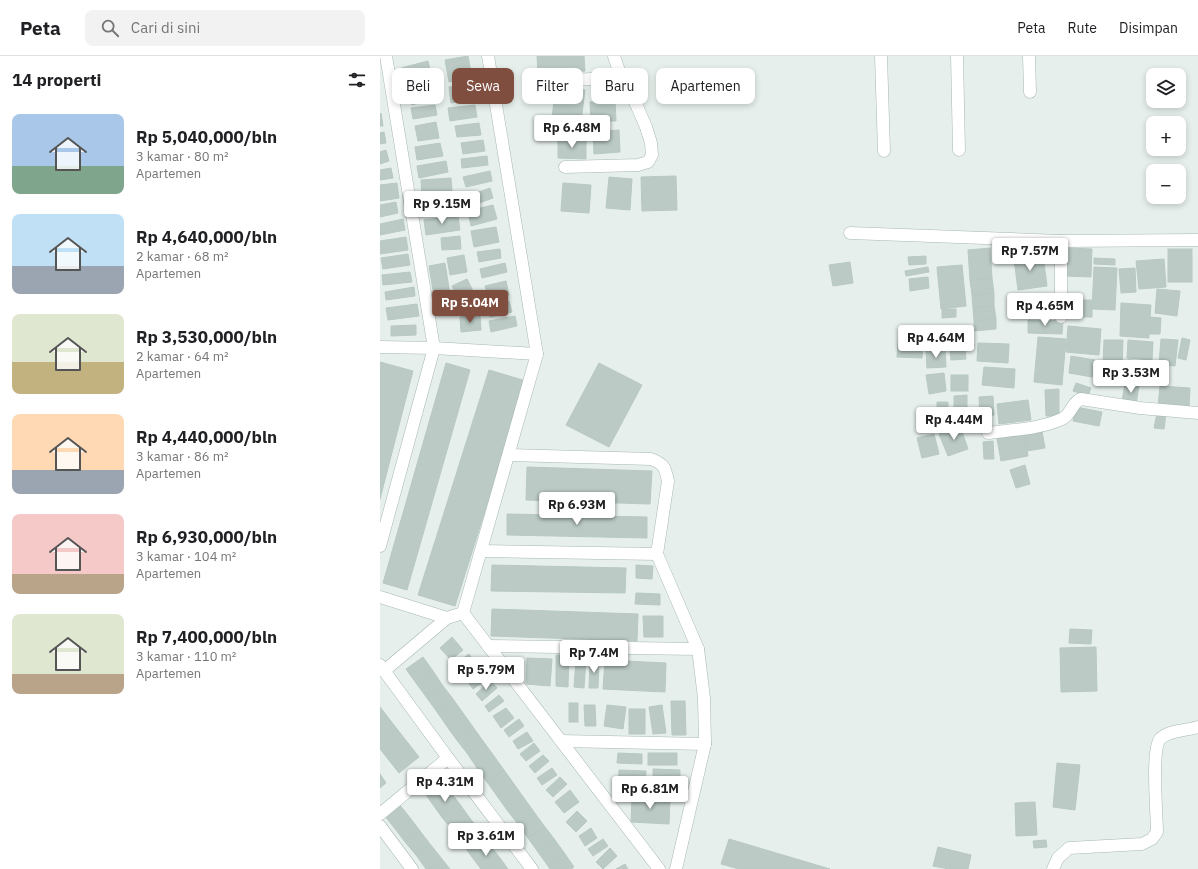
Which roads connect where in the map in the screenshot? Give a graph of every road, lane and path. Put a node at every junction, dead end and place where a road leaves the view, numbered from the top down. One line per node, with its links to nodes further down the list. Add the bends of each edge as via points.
1 (386, 56): 18 (street)
2 (488, 56): 19 (street)
3 (614, 56): 7 (street)
4 (881, 56): 11 (street)
5 (957, 56): 10 (street)
6 (1029, 56): 8 (street)
7 (618, 68)
8 (1030, 92)
9 (636, 104): 12 (street, via 651,143 652,155 648,162 638,165)
10 (959, 150)
11 (884, 151)
12 (565, 167)
13 (850, 233): 15 (street)
14 (1198, 240): 15 (street)
15 (1061, 241): 16 (street)
16 (1061, 317)
17 (380, 347): 18 (street)
18 (434, 348): 19 (street); 23 (street)
19 (537, 354): 22 (street)
20 (1198, 413): 21 (street, via 1081,399 1067,416 1057,421)
21 (988, 433)
22 (509, 455): 24 (street); 25 (street, via 651,459 663,465 668,481)
23 (380, 546)
24 (481, 551): 25 (street); 27 (street)
25 (657, 554): 30 (street)
26 (380, 597): 28 (street)
27 (463, 613): 28 (street); 29 (street)
28 (447, 618): 31 (street)
29 (488, 646): 30 (street); 33 (street)
30 (698, 649): 34 (street, via 704,698)
31 (382, 668): 35 (street)
32 (1198, 727): 42 (street, via 1167,734 1159,740 1155,773 1157,832 1152,839 1142,844 1069,848 1058,858)
33 (562, 741): 34 (street); 40 (street)
34 (705, 744): 41 (street)
35 (448, 758): 36 (street); 39 (street)
36 (380, 814)
37 (380, 826): 38 (street)
38 (412, 869)
39 (532, 869)
40 (659, 869)
41 (676, 869)
42 (1053, 869)

